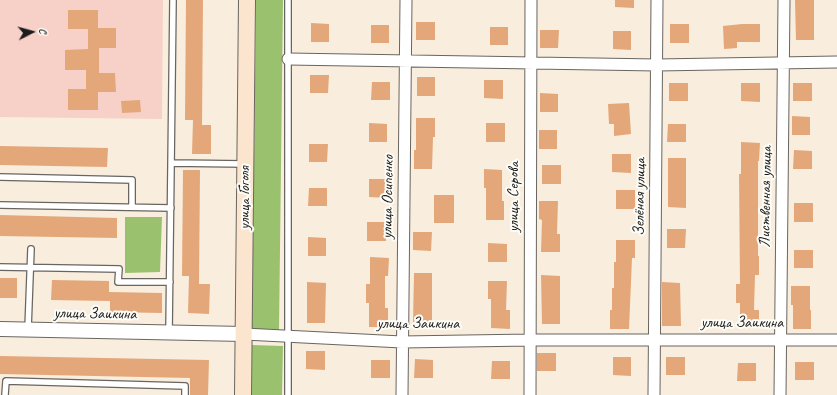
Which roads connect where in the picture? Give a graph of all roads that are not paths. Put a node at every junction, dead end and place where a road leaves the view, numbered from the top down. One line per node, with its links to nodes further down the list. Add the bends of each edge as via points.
1 (173, 0): 14 (lane)
2 (247, 0): 15 (main road, улица Гоголя)
3 (288, 0): 8 (lane)
4 (406, 0): 9 (street, улица Осипенко)
5 (531, 0): 10 (street, улица Серова)
6 (657, 0): 13 (street, Зелёная улица)
7 (784, 0): 12 (street, Лиственная улица)
8 (288, 59): 9 (street); 28 (lane)
9 (406, 60): 10 (street); 33 (street, улица Осипенко)
10 (531, 62): 13 (street); 29 (street, улица Серова)
11 (837, 62): 12 (street)
12 (784, 63): 13 (street); 30 (street, Лиственная улица)
13 (657, 64): 32 (street, Зелёная улица)
14 (171, 163): 15 (lane); 19 (lane)
15 (245, 164): 27 (main road, улица Гоголя)
16 (0, 177): 18 (lane, via 132,180)
17 (0, 205): 18 (lane)
18 (132, 206): 19 (lane)
19 (171, 208): 23 (lane)
20 (31, 249): 22 (lane)
21 (0, 267): 22 (lane)
22 (30, 268): 23 (lane, via 118,269 118,282); 25 (lane)
23 (170, 282): 26 (lane)
24 (0, 329): 25 (street, улица Заикина)
25 (28, 329): 26 (street, улица Заикина)
26 (169, 333): 27 (street, улица Заикина)
27 (244, 334): 28 (street, улица Заикина); 36 (main road, улица Гоголя)
28 (289, 337): 33 (street, улица Заикина); 37 (lane)
29 (530, 340): 32 (street, улица Заикина); 33 (street, улица Заикина); 39 (street, улица Серова)
30 (780, 340): 31 (street, улица Заикина); 32 (street, улица Заикина); 41 (street, Лиственная улица)
31 (837, 340)
32 (654, 341): 40 (street, Зелёная улица)
33 (402, 342): 38 (street, улица Осипенко)
34 (5, 395): 35 (lane, via 6,381 185,386)
35 (185, 395)
36 (243, 395)
37 (288, 395)
38 (402, 395)
39 (530, 395)
40 (654, 395)
41 (780, 395)

